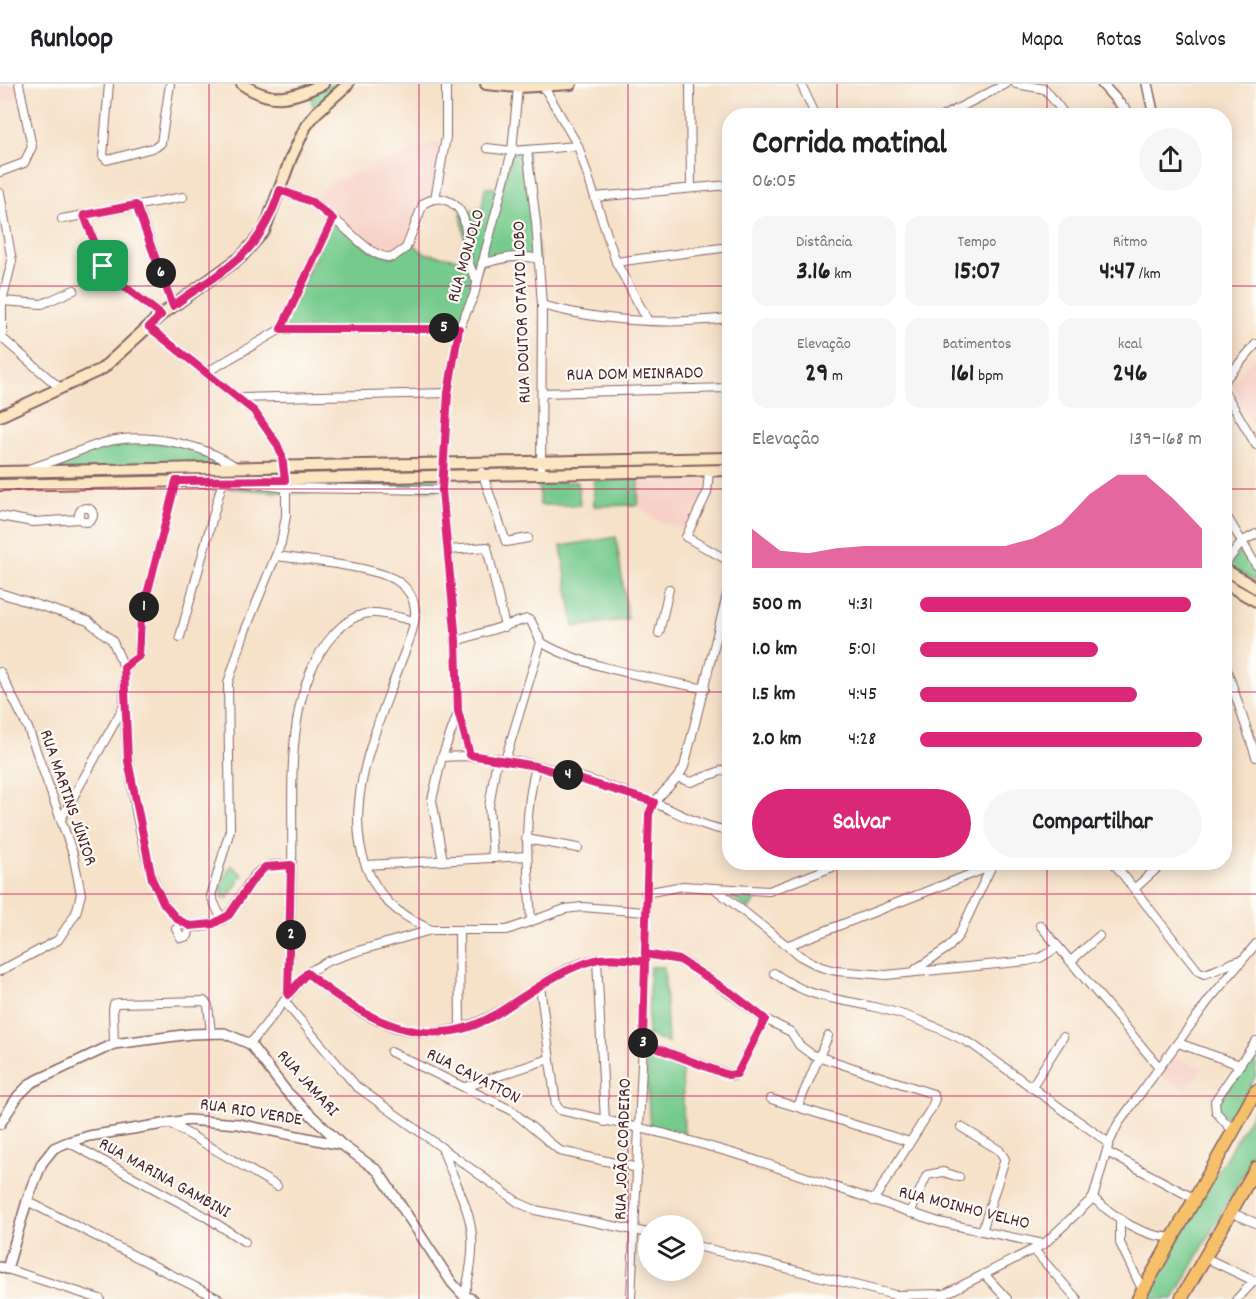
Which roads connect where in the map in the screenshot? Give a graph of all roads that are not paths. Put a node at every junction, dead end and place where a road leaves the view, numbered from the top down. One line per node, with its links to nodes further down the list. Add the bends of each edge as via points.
1 (19, 84): 28 (street, via 32,147 24,162)
2 (109, 84): 3 (street, via 103,145 106,160 158,146)
3 (170, 84)
4 (242, 84): 16 (main road, via 279,98 293,97)
5 (323, 84): 16 (main road)
6 (446, 84): 35 (street, via 446,137)
7 (486, 84): 17 (main road)
8 (571, 84): 18 (main road)
9 (690, 84): 30 (street)
10 (801, 84): 19 (street)
11 (1006, 84): 20 (street)
12 (1016, 84): 21 (street, via 1045,89)
13 (1102, 84): 22 (street)
14 (1146, 84): 23 (street)
15 (349, 86): 31 (main road, via 316,112 306,126)
16 (308, 87)
17 (518, 87): 18 (main road); 26 (street, RUA MONJOLO)
18 (544, 87): 24 (street)
19 (812, 108)
20 (959, 108)
21 (1060, 108)
22 (1124, 108)
23 (1152, 108)
24 (578, 146): 27 (street); 34 (street)
25 (487, 148): 26 (street)
26 (512, 150): 27 (street); 43 (street, RUA MONJOLO)
27 (527, 150): 41 (street, RUA DOUTOR OTAVIO LOBO)
28 (0, 172)
29 (722, 186): 30 (street)
30 (692, 188): 34 (street)
31 (280, 190): 39 (street, via 312,202); 48 (main road, via 272,214 254,245)
32 (0, 193): 46 (street, via 12,261)
33 (183, 197): 36 (street)
34 (595, 197): 42 (street)
35 (435, 199): 39 (street, via 423,204 410,241 393,257 377,255); 44 (street, via 448,201 461,213 468,261)
36 (136, 205): 37 (street); 48 (street)
37 (84, 215): 38 (street); 49 (street, via 106,272)
38 (62, 219)
39 (333, 219): 53 (street)
40 (722, 248): 42 (street)
41 (539, 259): 43 (street, via 503,257); 47 (street, RUA DOUTOR OTAVIO LOBO)
42 (616, 262): 51 (street)
43 (482, 264): 44 (street, RUA MONJOLO)
44 (477, 281): 54 (street, RUA MONJOLO)
45 (74, 290): 46 (street, via 42,303)
46 (2, 302): 58 (street, via 2,338)
47 (542, 305): 51 (street, via 582,316); 61 (street, RUA DOUTOR OTAVIO LOBO)
48 (173, 306): 49 (main road)
49 (161, 315): 52 (main road)
50 (722, 318): 51 (street)
51 (648, 321)
52 (149, 327): 56 (street); 58 (main road, via 102,369)
53 (281, 329): 54 (street); 56 (street)
54 (459, 329): 60 (street, RUA MONJOLO)
55 (1256, 344): 57 (street)
56 (207, 372): 62 (street)
57 (1232, 372)
58 (60, 388): 64 (main road)
59 (722, 388): 61 (street, RUA DOM MEINRADO)
60 (448, 393): 62 (street); 70 (street, RUA MONJOLO)
61 (542, 393): 68 (street, RUA DOUTOR OTAVIO LOBO)
62 (240, 398): 71 (street, via 270,432)
63 (1232, 405): 65 (street)
64 (0, 416)
65 (1256, 446)
66 (722, 458): 68 (main road)
67 (65, 459): 72 (street, via 109,441 165,441 216,454); 73 (street); 80 (street)
68 (541, 461): 69 (main road); 77 (street, RUA DOUTOR OTAVIO LOBO)
69 (479, 462): 70 (main road); 78 (street)
70 (443, 463): 71 (main road); 79 (street, RUA MONJOLO)
71 (283, 466): 72 (main road); 83 (street)
72 (236, 467): 80 (main road)
73 (24, 470): 76 (main road); 80 (main road)
74 (722, 470): 75 (main road)
75 (709, 471): 77 (main road); 95 (street, via 707,493 686,534 689,540)
76 (0, 472)
77 (541, 474): 78 (main road)
78 (482, 476): 79 (main road); 90 (street, via 506,542)
79 (442, 477): 83 (main road); 85 (street, RUA MONJOLO)
80 (61, 478): 82 (main road); 84 (main road)
81 (223, 480): 82 (main road); 83 (main road); 107 (street)
82 (176, 481): 110 (street, via 141,618 139,656)
83 (285, 484): 85 (street); 93 (street, via 284,530)
84 (0, 485)
85 (442, 490): 92 (street, RUA MONJOLO)
86 (0, 516): 87 (street, via 33,522)
87 (80, 519)
88 (1232, 524): 91 (street)
89 (1256, 534): 91 (street)
90 (528, 538)
91 (1243, 541): 94 (street); 96 (street)
92 (448, 550): 105 (street, via 487,547); 108 (street, RUA MONJOLO)
93 (277, 556): 104 (street, via 389,576 408,590 415,610); 143 (street, via 228,683 230,830 211,896)
94 (1232, 556)
95 (722, 557)
96 (1256, 565)
97 (1232, 572): 99 (main road)
98 (1232, 588): 102 (main road)
99 (1256, 588)
100 (669, 589): 106 (street)
101 (0, 593): 110 (street, via 88,621 112,640)
102 (1256, 601)
103 (722, 617): 113 (street)
104 (414, 621): 132 (street, via 373,613 359,615 339,628 312,667 297,712); 133 (street, via 365,770 357,820)
105 (505, 627): 108 (street); 109 (street, via 527,619)
106 (659, 633)
107 (180, 638)
108 (456, 641): 115 (street, RUA MONJOLO)
109 (541, 642): 113 (street, via 560,652 614,668); 120 (street)
110 (124, 667): 114 (street)
111 (0, 672): 125 (street, RUA MARTINS JÚNIOR, via 28,728)
112 (1232, 681): 116 (street)
113 (705, 689): 123 (street)
114 (124, 706): 125 (street); 143 (street, via 128,761 152,879 164,904 187,924 204,926)
115 (458, 711): 117 (street, RUA MONJOLO); 119 (street)
116 (1253, 735): 118 (street)
117 (470, 755): 119 (street); 120 (street)
118 (1256, 757)
119 (442, 758): 131 (street, via 432,801)
120 (501, 759): 121 (street); 130 (street, via 489,807)
121 (536, 766): 124 (street); 127 (street, via 527,803)
122 (722, 771): 123 (street, via 691,782)
123 (679, 778): 124 (street)
124 (654, 802): 126 (street); 141 (street, RUA JOÃO CORDEIRO, via 649,814)
125 (61, 819): 156 (street, RUA MARTINS JÚNIOR, via 79,874 81,894 76,914 58,940)
126 (722, 829)
127 (526, 839): 128 (street); 129 (street)
128 (578, 848)
129 (527, 856): 130 (street); 144 (street)
130 (493, 858): 131 (street)
131 (442, 861): 133 (street)
132 (291, 865): 143 (street, via 270,865 261,870); 161 (street)
133 (366, 865): 146 (street, via 391,905)
134 (825, 870): 139 (street, via 769,891)
135 (978, 870): 149 (street)
136 (990, 870): 157 (street, via 959,935 949,947)
137 (1119, 870): 140 (street)
138 (1155, 870): 140 (street)
139 (714, 888): 141 (street, via 696,885); 149 (street)
140 (1134, 889): 154 (street, via 1198,971 1204,974)
141 (645, 893): 142 (street, RUA JOÃO CORDEIRO)
142 (645, 912): 144 (street, via 582,907); 152 (street, RUA JOÃO CORDEIRO)
143 (222, 920)
144 (531, 921): 147 (street, via 507,930)
145 (1040, 925): 150 (street)
146 (431, 930): 147 (street); 158 (street, via 348,954)
147 (459, 930): 163 (street)
148 (1099, 936): 155 (street)
149 (789, 945): 157 (street, via 807,960 836,971 868,975)
150 (1058, 946): 155 (street); 157 (street, via 1027,961)
151 (1255, 946): 154 (street, RUA MOINHO VELHO)
152 (645, 957): 153 (street); 162 (street, via 685,963); 168 (street, RUA JOÃO CORDEIRO)
153 (597, 959): 160 (street); 183 (street)
154 (1242, 960): 169 (street, RUA MOINHO VELHO)
155 (1071, 961): 176 (street)
156 (0, 971)
157 (912, 971)
158 (307, 973): 161 (street); 163 (street, via 352,1006 400,1030 435,1033)
159 (774, 973): 178 (street, via 796,989 816,996 876,1007 954,1034)
160 (540, 986): 163 (street, via 487,1020); 174 (street)
161 (286, 998): 171 (street); 194 (street, via 356,1086)
162 (765, 1019): 168 (street, via 733,1076); 173 (street, via 791,1032 804,1050)
163 (459, 1029)
164 (211, 1033): 170 (street); 170 (street, via 208,1005 204,1001 114,1004); 171 (street, via 233,1035)
165 (828, 1036): 173 (street)
166 (1063, 1037): 178 (street)
167 (1256, 1041): 175 (street)
168 (643, 1043): 187 (street, RUA JOÃO CORDEIRO)
169 (1178, 1043): 175 (street); 176 (street, RUA MOINHO VELHO)
170 (114, 1044): 184 (street, via 31,1083)
171 (250, 1044): 185 (street, RUA JAMARI, via 286,1091)
172 (391, 1052): 177 (street, RUA CAVATTON)
173 (819, 1055): 181 (street); 191 (street, via 928,1090 935,1099)
174 (549, 1059): 177 (street); 183 (street, RUA MOINHO VELHO, via 556,1105 566,1113)
175 (1240, 1065): 188 (street, via 1215,1101 1216,1112)
176 (1159, 1067): 193 (street, RUA MOINHO VELHO, via 1119,1124)
177 (465, 1087): 195 (street, RUA CAVATTON, via 511,1110 560,1151)
178 (1031, 1088): 193 (street)
179 (1256, 1091): 188 (main road)
180 (771, 1099): 181 (street)
181 (798, 1106): 191 (street)
182 (168, 1122): 189 (street, RUA RIO VERDE, via 211,1120); 190 (street, RUA RIO VERDE); 198 (street)
183 (605, 1122): 187 (street, RUA MOINHO VELHO)
184 (0, 1124)
185 (320, 1124): 189 (street, via 318,1134); 192 (street, RUA JAMARI)
186 (961, 1127): 208 (street, via 999,1150 1005,1159)
187 (639, 1130): 195 (street, RUA JOÃO CORDEIRO); 202 (street, RUA MOINHO VELHO, via 746,1157)
188 (1233, 1131): 200 (main road)
189 (304, 1138): 192 (street, RUA RIO VERDE)
190 (68, 1142): 201 (street, RUA RIO VERDE, via 47,1154); 211 (street, RUA MARINA GAMBINI)
191 (910, 1142): 202 (street)
192 (342, 1145): 224 (street, RUA RIO VERDE, via 378,1170 452,1283)
193 (1108, 1148): 199 (street, RUA MOINHO VELHO); 200 (street)
194 (443, 1150): 207 (street, via 519,1203); 224 (street, via 473,1228)
195 (638, 1168): 207 (street, RUA JOÃO CORDEIRO)
196 (1256, 1168): 204 (main road)
197 (959, 1177): 203 (street, via 943,1172 927,1175)
198 (277, 1186)
199 (1093, 1198): 205 (street); 212 (street, RUA MOINHO VELHO)
200 (1195, 1199): 209 (main road)
201 (27, 1201): 217 (street, RUA RIO VERDE); 226 (street)
202 (873, 1201): 203 (street, RUA MOINHO VELHO)
203 (910, 1213): 208 (street, RUA MOINHO VELHO)
204 (1232, 1213): 206 (street); 216 (main road)
205 (1120, 1219): 210 (street); 219 (street, via 1120,1243)
206 (1256, 1223)
207 (636, 1230): 227 (street, RUA JOÃO CORDEIRO)
208 (982, 1231): 212 (street, RUA MOINHO VELHO)
209 (1175, 1237): 210 (street); 214 (main road)
210 (1161, 1238): 214 (street)
211 (245, 1242)
212 (1044, 1244): 215 (street)
213 (704, 1248): 223 (street, via 895,1295)
214 (1168, 1249): 218 (main road)
215 (1034, 1250): 220 (street); 229 (street)
216 (1206, 1258): 221 (street); 230 (main road)
217 (3, 1268): 225 (street)
218 (1154, 1272): 219 (street); 222 (main road)
219 (1136, 1273): 222 (street)
220 (984, 1274): 223 (street); 228 (street)
221 (1255, 1281): 231 (street)
222 (1141, 1295)
223 (944, 1296)
224 (468, 1297)
225 (100, 1299)
226 (219, 1299)
227 (631, 1299)
228 (1007, 1299)
229 (1077, 1299)
230 (1182, 1299)
231 (1237, 1299)

